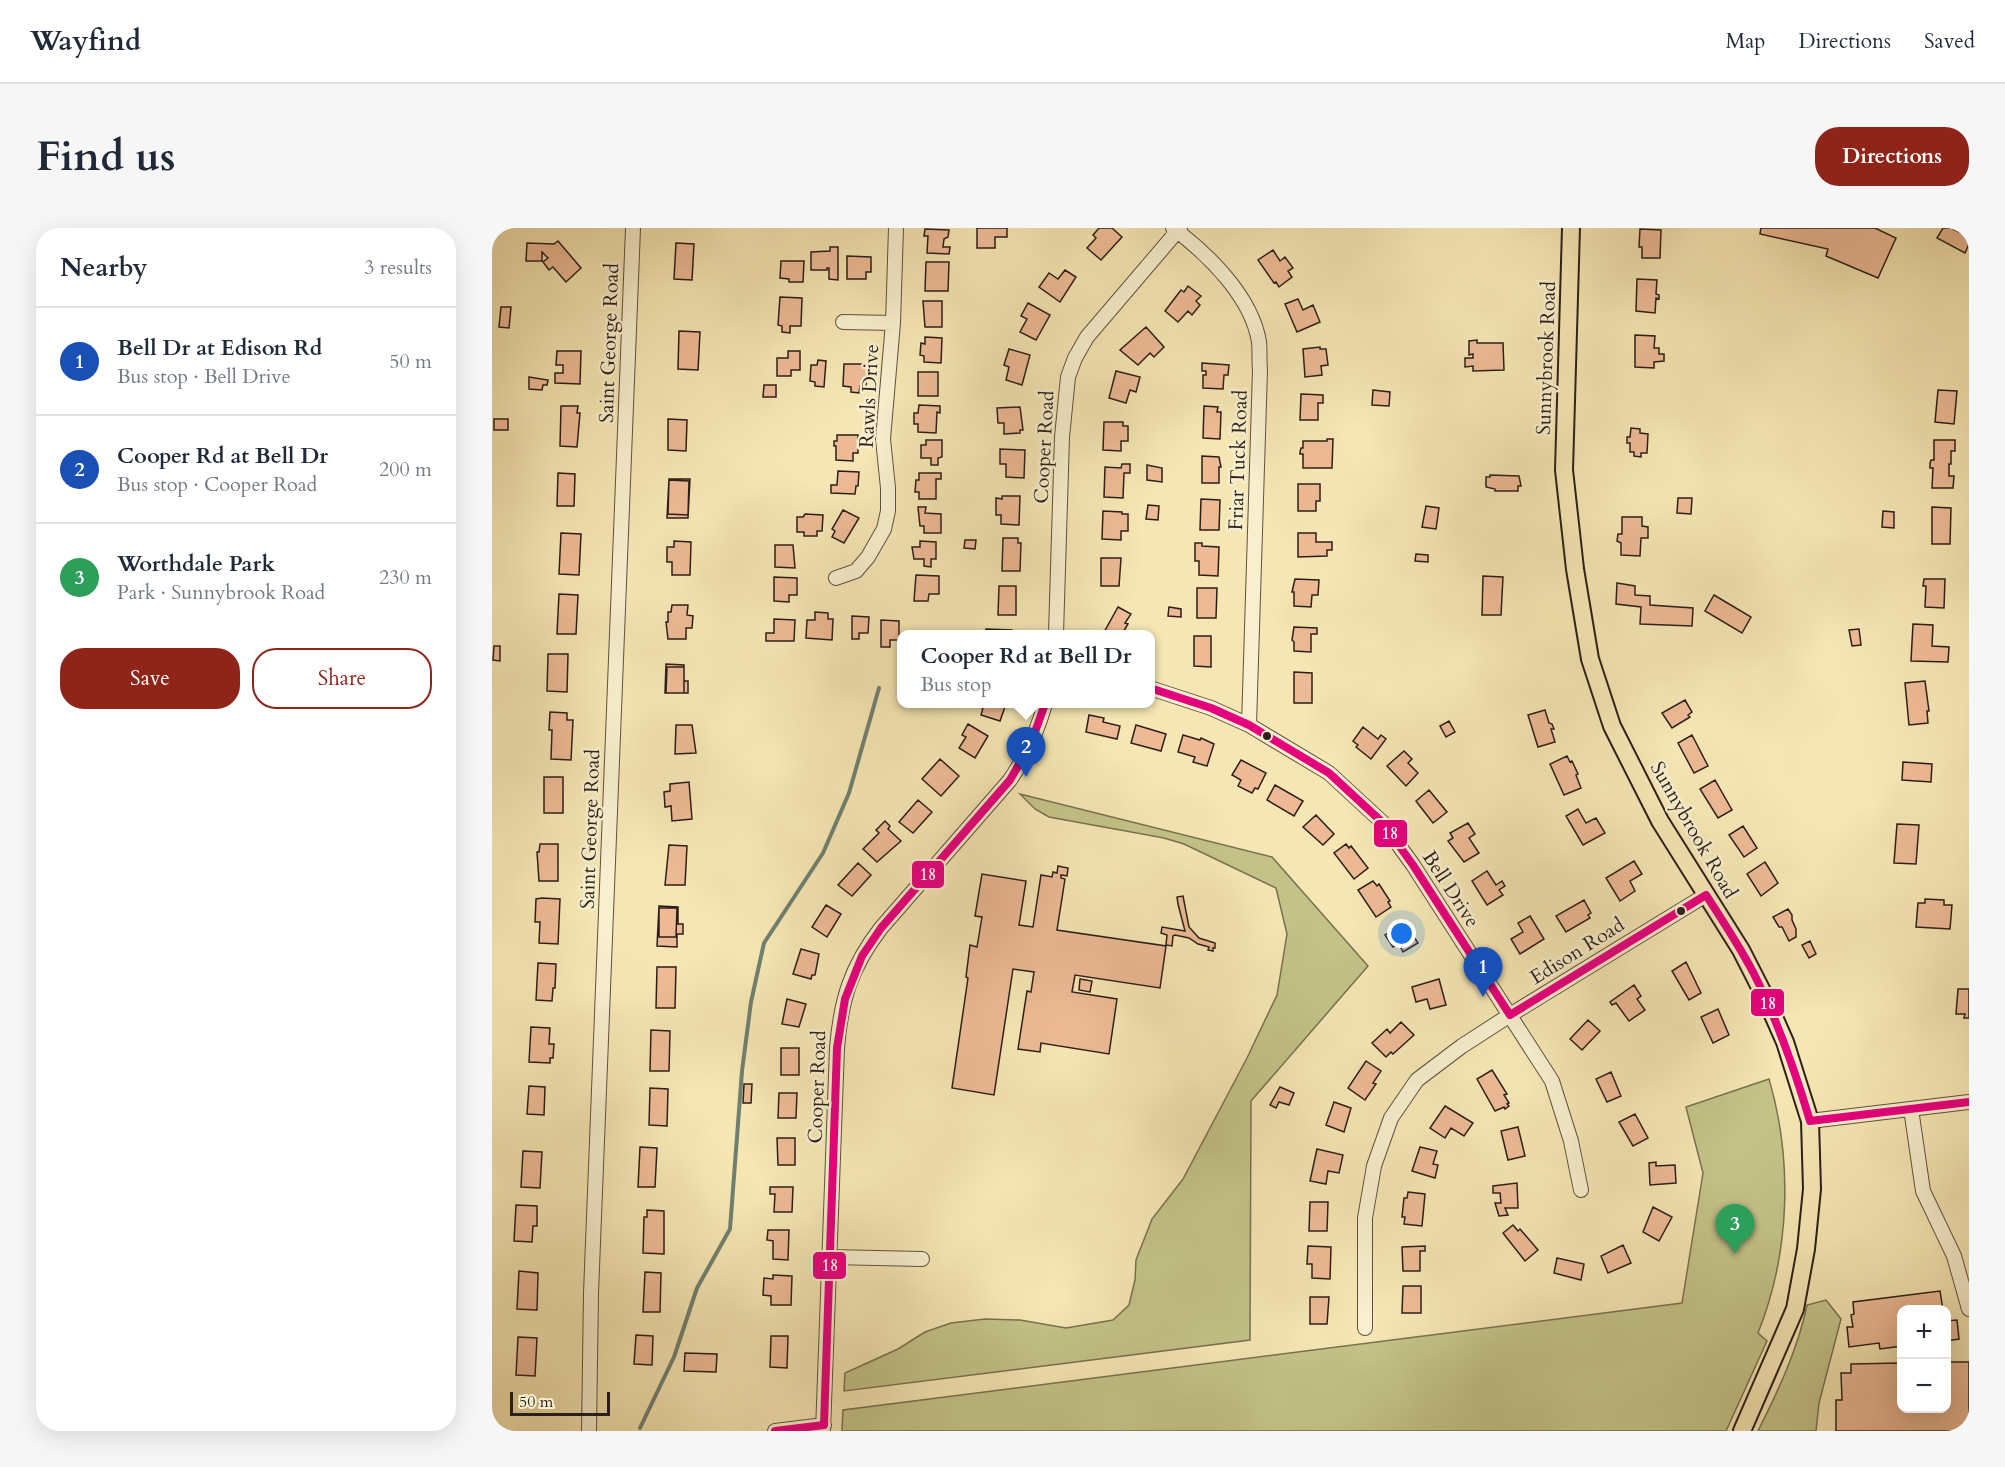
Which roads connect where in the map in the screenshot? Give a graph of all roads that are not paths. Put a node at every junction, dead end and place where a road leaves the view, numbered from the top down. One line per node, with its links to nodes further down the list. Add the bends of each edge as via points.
1 (633, 228): 23 (street, Saint George Road, via 591,1293)
2 (896, 228): 6 (street, Rawls Drive)
3 (1571, 228): 12 (main road, Sunnybrook Road, via 1564,470 1590,659 1612,726 1660,821)
4 (1177, 229): 8 (street, Cooper Road, via 1087,337 1068,377 1062,436); 11 (street, Friar Tuck Road, via 1225,274 1249,312 1259,341)
5 (843, 322): 6 (street)
6 (893, 323): 7 (street, Rawls Drive, via 883,440 888,488 884,529 856,571)
7 (836, 578)
8 (1056, 630)
9 (1155, 690): 11 (street, Bell Drive)
10 (1044, 708): 18 (street, Cooper Road, via 1024,760 1010,780 881,928 864,950 851,979 838,1039)
11 (1250, 725): 13 (street, Bell Drive, via 1329,773 1382,822)
12 (1706, 895): 13 (street, Edison Road); 16 (main road, Sunnybrook Road, via 1766,999 1785,1042)
13 (1510, 1016): 17 (street, Bell Drive, via 1552,1081); 21 (street, Edison Road, via 1417,1080 1390,1118 1374,1166 1365,1218)
14 (1969, 1102): 15 (street)
15 (1911, 1109): 16 (street); 20 (street, via 1923,1191 1954,1256)
16 (1810, 1121): 25 (main road, Sunnybrook Road, via 1812,1189 1795,1309)
17 (1581, 1190)
18 (830, 1257): 19 (street); 22 (street, Cooper Road)
19 (922, 1259)
20 (1969, 1309)
21 (1365, 1328)
22 (823, 1428): 24 (street)
23 (589, 1431)
24 (775, 1431)
25 (1742, 1431)

